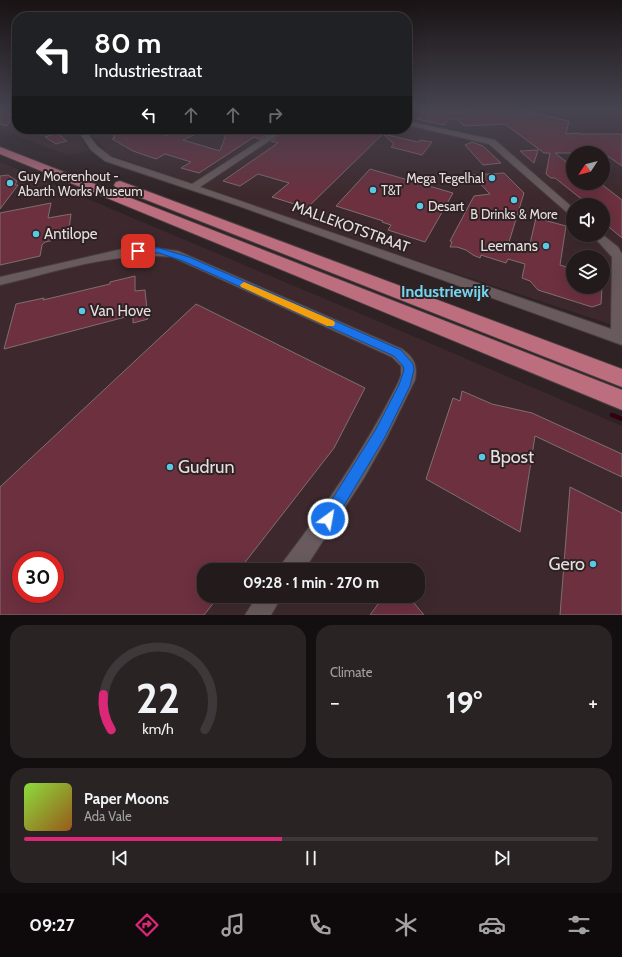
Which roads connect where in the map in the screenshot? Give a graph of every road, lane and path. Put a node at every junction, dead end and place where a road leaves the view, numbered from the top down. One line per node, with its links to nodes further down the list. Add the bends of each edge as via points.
1 (87, 138): 6 (street, MALLEKOTSTRAAT, via 94,148 108,159)
2 (270, 138): 6 (street)
3 (473, 138): 7 (street, via 492,142)
4 (0, 139): 11 (highway)
5 (0, 150): 12 (highway)
6 (193, 188): 10 (street, MALLEKOTSTRAAT)
7 (566, 207)
8 (605, 242): 10 (street, via 618,257)
9 (0, 281): 13 (street, via 122,253 159,251 174,254 211,269 397,353 403,358 409,370 404,386 374,445 320,531)
10 (620, 338)
11 (622, 378)
12 (622, 400)
13 (296, 563)
14 (266, 603): 15 (street)
15 (257, 615)

